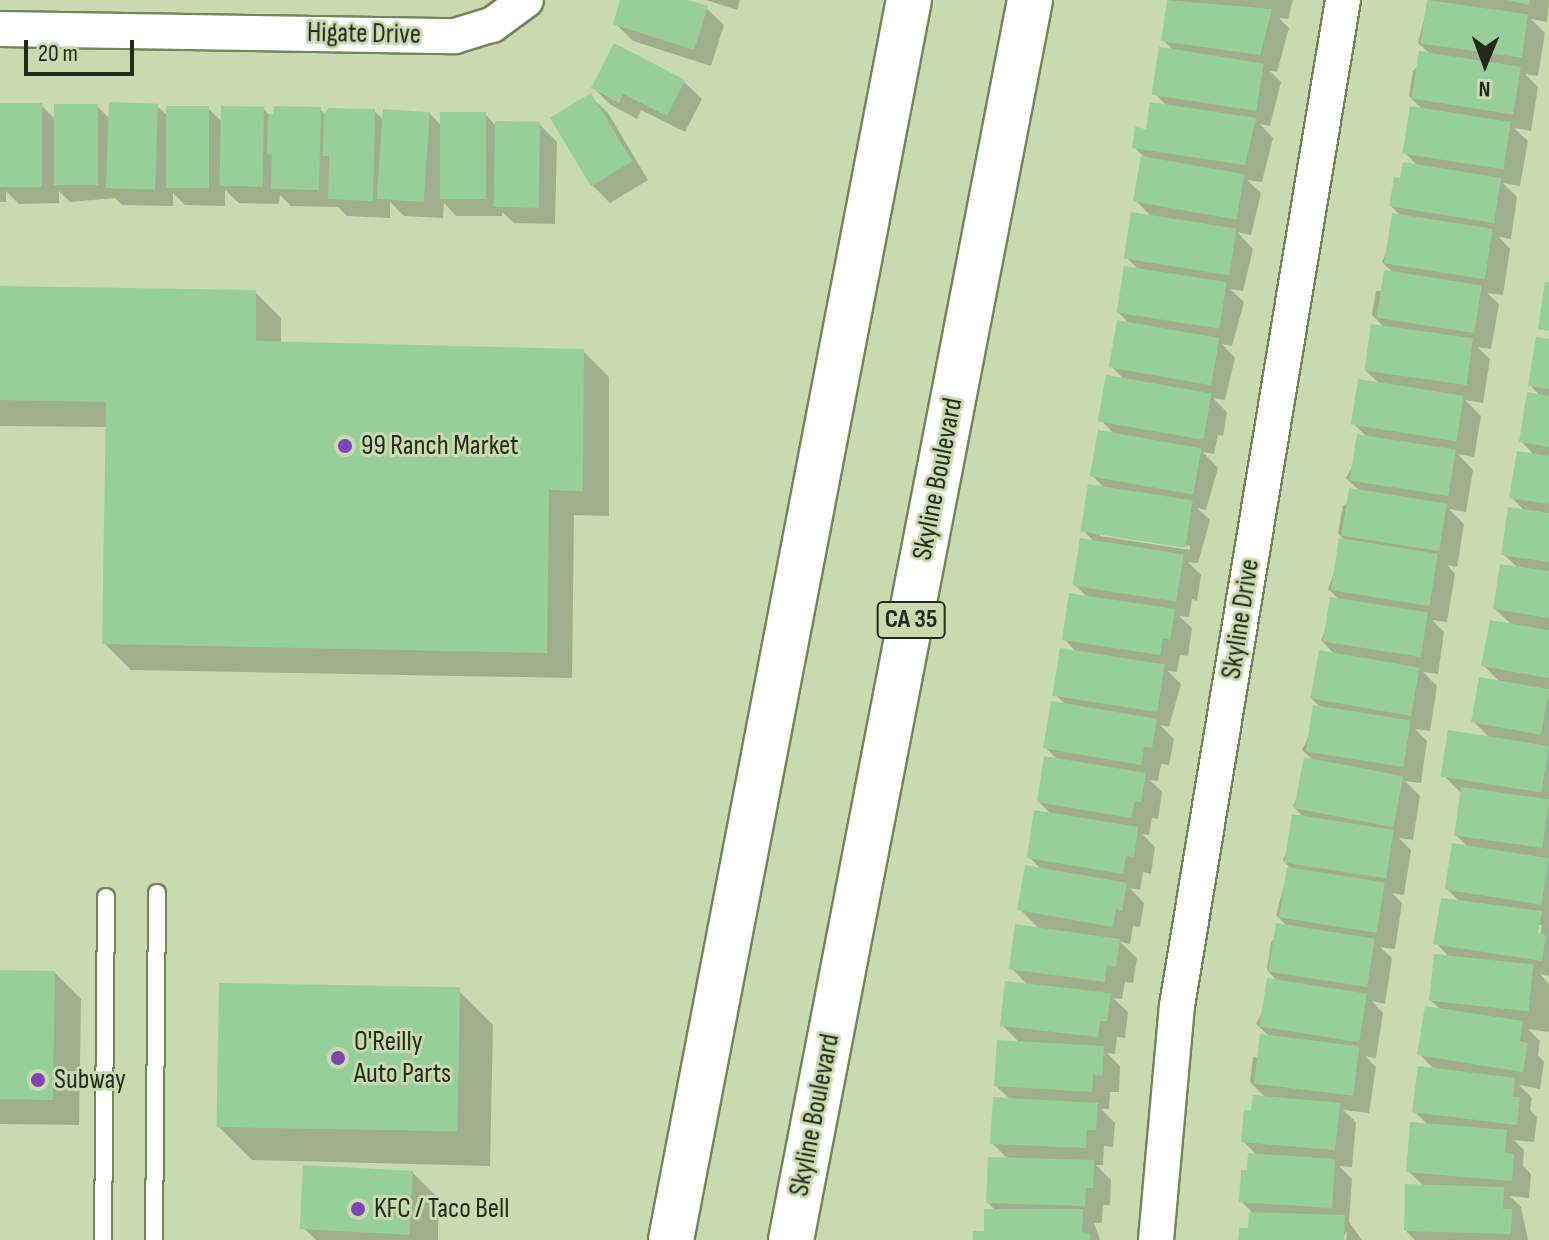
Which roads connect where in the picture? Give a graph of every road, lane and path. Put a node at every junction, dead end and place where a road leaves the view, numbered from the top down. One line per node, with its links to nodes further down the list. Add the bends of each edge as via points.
1 (526, 0): 5 (street, Higate Drive, via 502,20 455,36)
2 (909, 0): 10 (main road)
3 (1030, 0): 11 (main road, Skyline Boulevard / CA 35)
4 (1343, 0): 12 (street, Skyline Drive, via 1177,1006)
5 (0, 29)
6 (157, 893): 9 (lane)
7 (106, 897): 8 (lane)
8 (103, 1240)
9 (154, 1240)
10 (671, 1240)
11 (791, 1240)
12 (1156, 1240)

